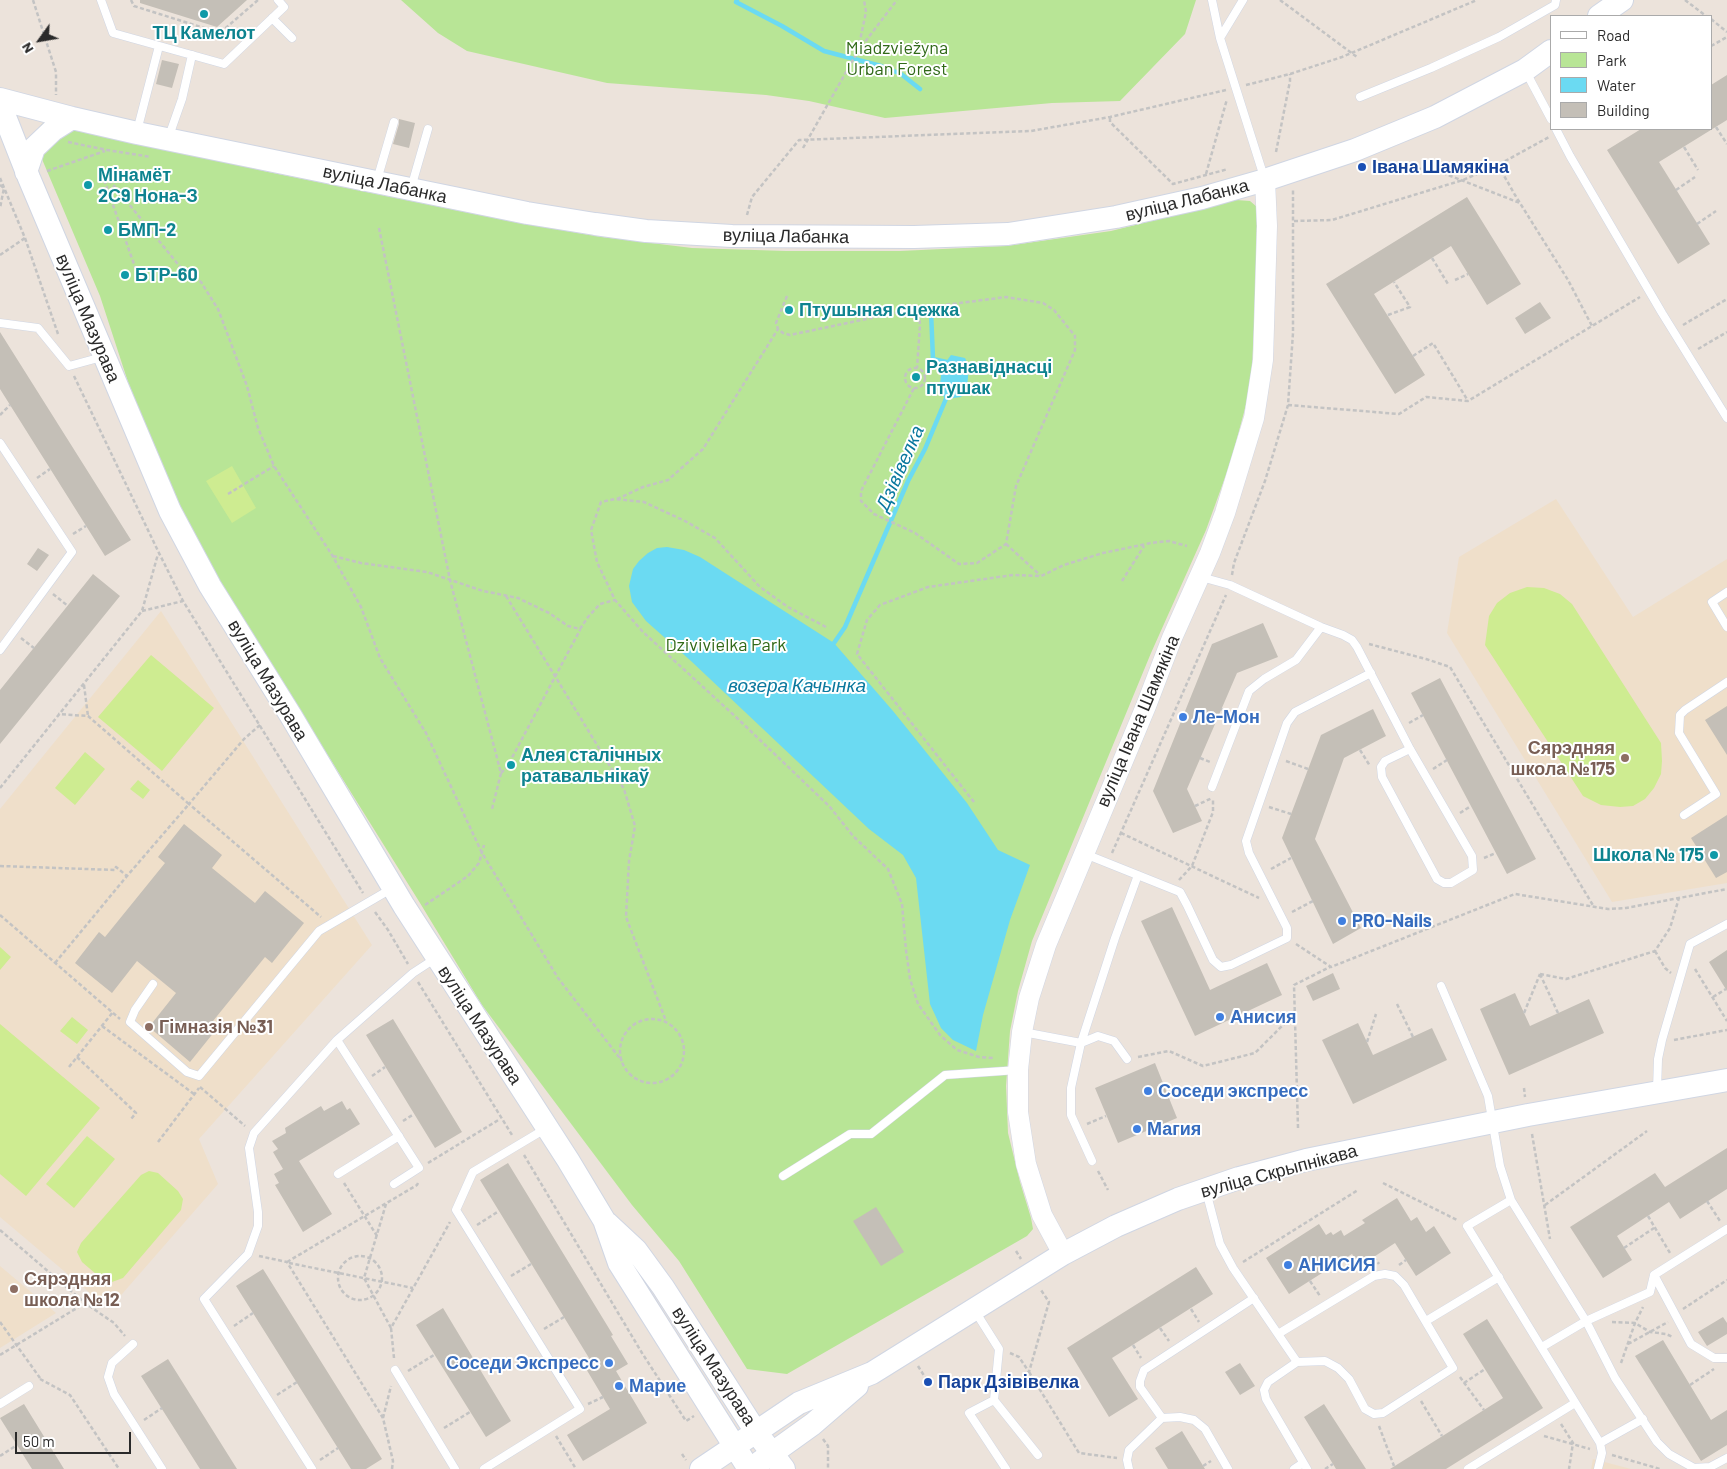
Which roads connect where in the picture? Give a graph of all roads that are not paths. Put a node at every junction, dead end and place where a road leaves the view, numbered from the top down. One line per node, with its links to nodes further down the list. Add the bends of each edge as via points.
1 (101, 0): 13 (lane, via 112,33)
2 (278, 0): 8 (lane)
3 (291, 0): 8 (lane)
4 (1212, 0): 12 (lane)
5 (1243, 0): 12 (lane)
6 (1556, 0): 17 (lane, via 1555,5 1499,37)
7 (1622, 0): 9 (main road)
8 (284, 7): 10 (lane)
9 (1600, 15)
10 (272, 18): 11 (lane); 15 (lane, via 224,64)
11 (292, 38)
12 (1220, 38): 28 (lane)
13 (159, 46): 15 (lane); 25 (lane)
14 (1550, 52): 16 (main road, вуліца Лабанка)
15 (192, 55): 26 (lane, via 182,99)
16 (1525, 70): 20 (lane); 28 (main road, вуліца Лабанка, via 1435,117 1355,150)
17 (1360, 97)
18 (0, 99): 21 (main road, вуліца Лабанка)
19 (0, 104): 27 (main road, вуліца Мазурава)
20 (1550, 117)
21 (72, 118): 25 (main road, вуліца Лабанка); 27 (main road, via 34,148)
22 (394, 122): 29 (lane)
23 (428, 129): 30 (lane)
24 (1557, 130): 33 (lane, via 1649,291)
25 (137, 133): 26 (main road, вуліца Лабанка)
26 (164, 148): 29 (main road, вуліца Лабанка)
27 (34, 172): 32 (main road, вуліца Мазурава)
28 (1265, 180): 30 (main road, вуліца Лабанка, via 1116,217 1008,234 914,238 732,236 646,231 527,213); 35 (street, вуліца Івана Шамякіна, via 1267,226 1263,360 1254,418 1225,513)
29 (377, 182): 30 (main road, вуліца Лабанка)
30 (410, 190)
31 (0, 324): 32 (lane, via 38,328 69,366)
32 (104, 357): 47 (main road, вуліца Мазурава, via 170,511 210,586)
33 (1727, 418)
34 (0, 443): 39 (lane, via 72,552)
35 (1200, 577): 37 (lane, via 1230,586); 45 (street, вуліца Івана Шамякіна)
36 (1727, 592): 38 (lane, via 1712,602)
37 (1321, 627): 40 (lane, via 1352,640); 43 (lane, via 1296,660 1264,678 1250,691)
38 (1727, 627)
39 (0, 650)
40 (1371, 673): 42 (lane); 46 (lane, via 1295,712 1287,723 1246,841 1287,928 1287,938 1221,967 1213,960 1180,892)
41 (1727, 682): 44 (lane, via 1680,715 1679,733 1716,794)
42 (1410, 749): 42 (lane, via 1472,856 1473,870 1451,883 1437,879 1382,777 1381,766 1385,761)
43 (1212, 787)
44 (1684, 815)
45 (1083, 854): 46 (lane); 52 (street, вуліца Івана Шамякіна, via 1046,945)
46 (1138, 876): 54 (lane)
47 (393, 888): 49 (main road, вуліца Мазурава); 50 (lane, via 319,930 199,1076 187,1072 130,1022)
48 (1727, 924): 58 (lane, via 1690,944 1662,1040)
49 (436, 958): 53 (lane, via 413,973); 60 (main road, вуліца Мазурава)
50 (153, 984)
51 (1441, 986): 59 (lane, via 1488,1096)
52 (1022, 1032): 54 (lane); 56 (street, вуліца Івана Шамякіна)
53 (337, 1040): 61 (lane); 97 (lane, via 254,1133 249,1148 258,1226 248,1254 204,1299)
54 (1081, 1043): 55 (lane, via 1098,1036 1114,1041); 62 (lane, via 1071,1088 1071,1115)
55 (1127, 1059)
56 (1018, 1070): 64 (lane, via 945,1075 871,1134 850,1134); 70 (street, вуліца Івана Шамякіна, via 1018,1112 1026,1164 1042,1215)
57 (1727, 1080): 58 (main road, вуліца Скрыпнікава)
58 (1657, 1093): 59 (main road, вуліца Скрыпнікава)
59 (1493, 1122): 66 (main road, вуліца Скрыпнікава, via 1306,1160); 67 (lane, via 1500,1166)
60 (546, 1128): 68 (main road, вуліца Мазурава); 100 (lane, via 472,1172 456,1210 580,1409)
61 (399, 1136): 63 (lane); 65 (lane, via 419,1168)
62 (1092, 1161)
63 (338, 1174)
64 (783, 1176)
65 (394, 1184)
66 (1206, 1189): 70 (main road, вуліца Скрыпнікава, via 1116,1226); 73 (lane, via 1220,1244)
67 (1511, 1200): 72 (lane, via 1467,1226); 76 (lane)
68 (604, 1220): 90 (main road, вуліца Мазурава, via 636,1250 663,1287); 92 (main road, вуліца Мазурава, via 619,1263)
69 (1726, 1230): 71 (lane)
70 (1063, 1254): 74 (main road, вуліца Скрыпнікава)
71 (1654, 1276): 76 (lane, via 1650,1292); 80 (lane, via 1691,1344 1714,1358)
72 (1498, 1277): 75 (lane); 79 (lane)
73 (1254, 1298): 77 (lane); 88 (lane, via 1144,1370 1140,1387)
74 (974, 1309): 83 (main road, вуліца Скрыпнікава); 85 (lane, via 999,1349)
75 (1426, 1321): 77 (lane, via 1404,1285 1395,1276 1385,1274 1374,1276); 81 (lane, via 1453,1368 1383,1413 1374,1414 1365,1409 1349,1379 1338,1368 1325,1361)
76 (1586, 1321): 79 (lane); 89 (lane, via 1615,1378)
77 (1278, 1334): 81 (lane)
78 (132, 1344): 98 (lane, via 112,1363 108,1378 114,1394)
79 (1542, 1348): 86 (lane)
80 (1727, 1358)
81 (1297, 1362): 96 (lane, via 1268,1382 1264,1390 1266,1399)
82 (397, 1373): 99 (lane)
83 (872, 1373): 90 (main road, вуліца Скрыпнікава, via 799,1403); 95 (main road, вуліца Скрыпнікава, via 813,1424)
84 (28, 1386): 87 (lane)
85 (994, 1400): 93 (lane); 103 (lane, via 968,1413)
86 (1575, 1402): 91 (lane); 107 (lane)
87 (0, 1404)
88 (1162, 1418): 104 (lane, via 1128,1450); 105 (lane, via 1194,1420 1205,1429)
89 (1642, 1419): 91 (lane); 94 (lane, via 1657,1442 1683,1463 1694,1468 1710,1467)
90 (756, 1432): 92 (main road, вуліца Скрыпнікава); 95 (main road, вуліца Мазурава)
91 (1600, 1443): 108 (lane, via 1602,1452)
92 (734, 1446): 101 (main road, вуліца Скрыпнікава); 102 (main road, вуліца Мазурава)
93 (1038, 1455)
94 (1727, 1458)
95 (778, 1461): 102 (main road, вуліца Скрыпнікава)
96 (1305, 1466): 106 (lane)
97 (311, 1468)
98 (162, 1469)
99 (455, 1469)
100 (484, 1469)
101 (701, 1469)
102 (749, 1469)
103 (1006, 1469)
104 (1129, 1469)
105 (1228, 1469)
106 (1294, 1469)
107 (1468, 1469)
108 (1598, 1469)

